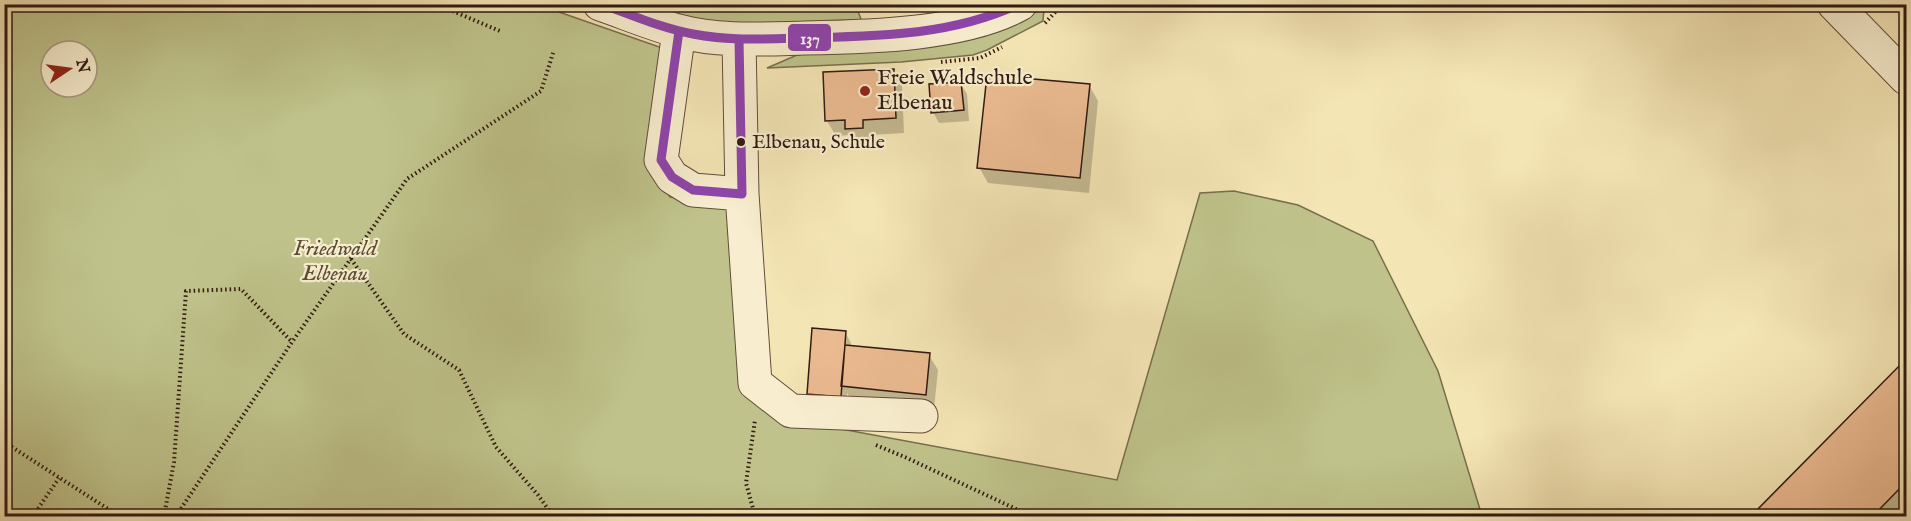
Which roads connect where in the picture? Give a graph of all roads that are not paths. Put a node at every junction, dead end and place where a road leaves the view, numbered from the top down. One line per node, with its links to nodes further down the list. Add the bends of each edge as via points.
1 (600, 4): 4 (street)
2 (1020, 4): 5 (street, via 983,20 931,29 866,37)
3 (1834, 4): 6 (street)
4 (679, 31): 5 (street); 7 (street, via 661,160 672,177 693,190)
5 (739, 39): 7 (street)
6 (1906, 78)
7 (742, 194): 8 (street, via 755,383 791,411)
8 (921, 416)

